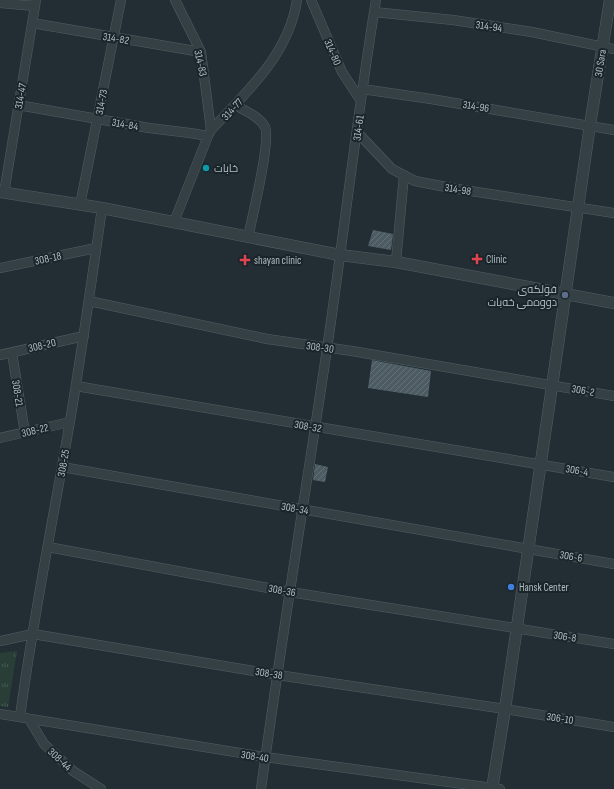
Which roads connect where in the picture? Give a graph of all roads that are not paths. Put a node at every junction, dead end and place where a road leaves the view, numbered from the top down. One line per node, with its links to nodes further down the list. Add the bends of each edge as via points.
1 (121, 0): 13 (street, 314-73)
2 (175, 0): 16 (street, 314-83)
3 (289, 0): 10 (street)
4 (297, 0): 10 (street, 314-77)
5 (311, 0): 18 (street, 314-80, via 342,72)
6 (376, 0): 11 (street, 314-61)
7 (610, 0): 14 (street, 30 Sara)
8 (0, 3): 9 (street)
9 (36, 3): 12 (street, 314-47)
10 (295, 10): 20 (street, 314-77, via 289,32 264,74)
11 (374, 12): 14 (street, 314-94, via 532,32); 17 (street, 314-61)
12 (32, 23): 13 (street, 314-82); 19 (street, 314-47)
13 (114, 37): 16 (street, 314-82); 21 (street, 314-73)
14 (602, 48): 15 (street, 314-94); 22 (street, 30 Sara)
15 (614, 50)
16 (201, 52): 25 (street, 314-83)
17 (362, 89): 18 (street, 314-61); 22 (street, 314-96)
18 (361, 101): 24 (street, 314-61)
19 (18, 105): 21 (street, 314-84); 27 (street, 314-47)
20 (235, 105): 25 (street, 314-77); 33 (street, via 258,118 265,128 266,140 260,180)
21 (98, 120): 25 (street, 314-84, via 190,133); 28 (street, 314-73)
22 (590, 125): 23 (street, 314-96); 30 (street, 30 Sara)
23 (614, 130)
24 (357, 132): 26 (street, 314-98, via 392,169); 35 (street, 314-61)
25 (210, 133): 32 (street, 314-77)
26 (404, 175): 30 (street, 314-98, via 415,181 451,188); 36 (street)
27 (2, 193): 28 (street)
28 (80, 204): 29 (street)
29 (102, 208): 32 (street); 34 (street, 308-25)
30 (577, 208): 31 (street, 314-98); 38 (street, 30 Sara)
31 (614, 213)
32 (174, 222): 33 (street)
33 (248, 237): 35 (street)
34 (96, 248): 37 (street, 308-18); 39 (street, 308-25)
35 (340, 255): 36 (street); 42 (street, 314-61)
36 (396, 262): 38 (street)
37 (0, 268)
38 (565, 295): 40 (street); 45 (street, 30 Sara)
39 (89, 302): 41 (street, 308-25); 42 (street, 308-30, via 267,339)
40 (614, 303)
41 (84, 336): 43 (street, 308-20); 46 (street, 308-25)
42 (327, 348): 45 (street, 308-30); 49 (street, 314-61)
43 (12, 352): 44 (street, 308-20); 50 (street, 308-21)
44 (0, 355)
45 (552, 384): 47 (street, 306-2); 52 (street, 30 Sara)
46 (76, 386): 48 (street, 308-25); 49 (street, 308-32)
47 (614, 396)
48 (70, 422): 50 (street, 308-22); 53 (street, 308-25)
49 (315, 427): 52 (street, 308-32); 55 (street, 314-61)
50 (25, 432): 51 (street, 308-22)
51 (0, 438)
52 (540, 464): 54 (street, 306-4); 57 (street, 30 Sara)
53 (62, 467): 55 (street, 308-34); 56 (street, 308-25)
54 (614, 477)
55 (302, 509): 57 (street, 308-34); 59 (street, 314-61)
56 (48, 547): 59 (street, 308-36); 61 (street, 308-25)
57 (528, 549): 58 (street, 306-6); 60 (street, 30 Sara)
58 (614, 564)
59 (290, 592): 60 (street, 308-36); 64 (street, 314-61)
60 (517, 628): 63 (street, 306-8); 65 (street, 30 Sara)
61 (33, 634): 62 (street); 64 (street, 308-38); 67 (street, 308-25)
62 (0, 641)
63 (614, 644)
64 (278, 675): 65 (street, 308-38); 69 (street, 314-61)
65 (505, 708): 68 (street, 306-10); 70 (street, 30 Sara)
66 (0, 714): 67 (street, 308-40)
67 (24, 718): 69 (street, 308-40); 71 (street, 308-44, via 44,744 72,771)
68 (614, 726)
69 (265, 757): 70 (street, 308-40); 72 (street, 314-61)
70 (495, 788)
71 (101, 789)
72 (261, 789)

